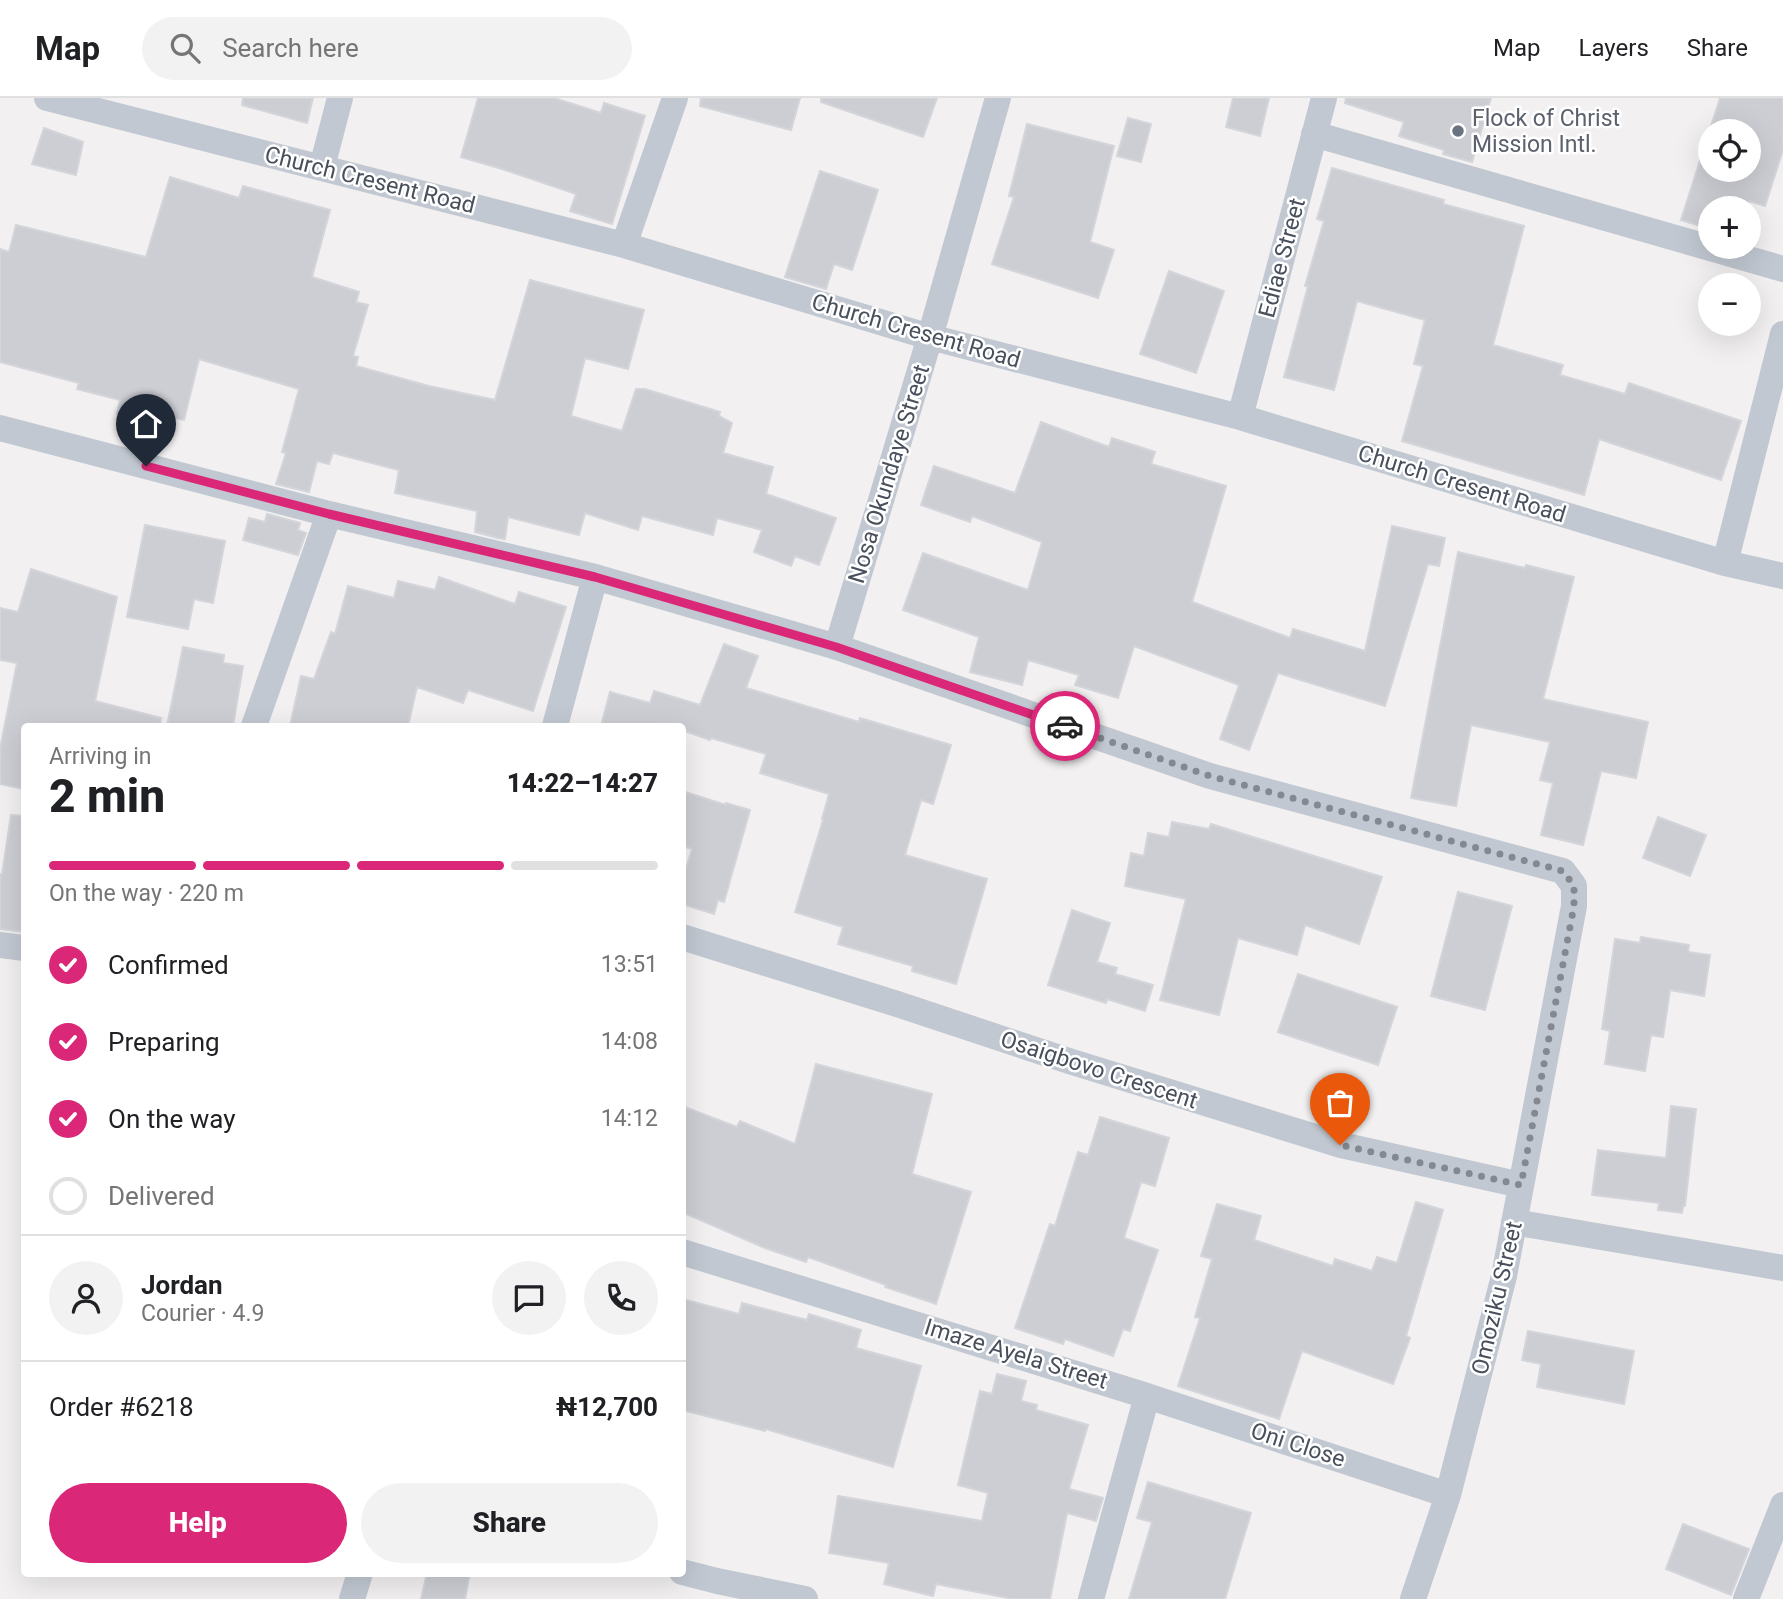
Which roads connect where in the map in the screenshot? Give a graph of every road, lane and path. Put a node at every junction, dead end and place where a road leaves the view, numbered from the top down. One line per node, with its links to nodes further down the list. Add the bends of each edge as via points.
1 (47, 98): 7 (street, Church Cresent Road)
2 (341, 98): 7 (street)
3 (675, 98): 8 (street)
4 (998, 98): 11 (street, Nosa Okundaye Street)
5 (1324, 98): 6 (street, Ediae Street)
6 (1314, 134): 9 (street); 12 (street, Ediae Street)
7 (322, 167): 8 (street, Church Cresent Road)
8 (624, 245): 11 (street, Church Cresent Road)
9 (1783, 269)
10 (1783, 334): 15 (street)
11 (930, 337): 12 (street, Church Cresent Road); 18 (street, Nosa Okundaye Street)
12 (1240, 417): 15 (street, Church Cresent Road)
13 (0, 428): 14 (street)
14 (329, 514): 17 (street); 19 (street)
15 (1725, 563): 16 (street, Church Cresent Road)
16 (1783, 576)
17 (595, 577): 18 (street); 20 (street)
18 (836, 647): 24 (street, Omoziku Street, via 1210,776 1563,871 1574,886 1574,906)
19 (255, 723)
20 (556, 723)
21 (686, 938): 24 (street, Osaigbovo Crescent, via 1340,1145)
22 (0, 945): 23 (street)
23 (21, 948)
24 (1521, 1185): 25 (street, Omoziku Street)
25 (1514, 1222): 27 (street); 29 (street, Omoziku Street)
26 (686, 1253): 28 (street, Imaze Ayela Street)
27 (1783, 1268)
28 (1147, 1396): 29 (street, Oni Close); 36 (street)
29 (1448, 1495): 37 (street, Omoziku Street)
30 (1783, 1505): 38 (street)
31 (686, 1574): 33 (street)
32 (359, 1577): 34 (street)
33 (716, 1590): 35 (street)
34 (352, 1599)
35 (805, 1599)
36 (1091, 1599)
37 (1413, 1599)
38 (1746, 1599)

